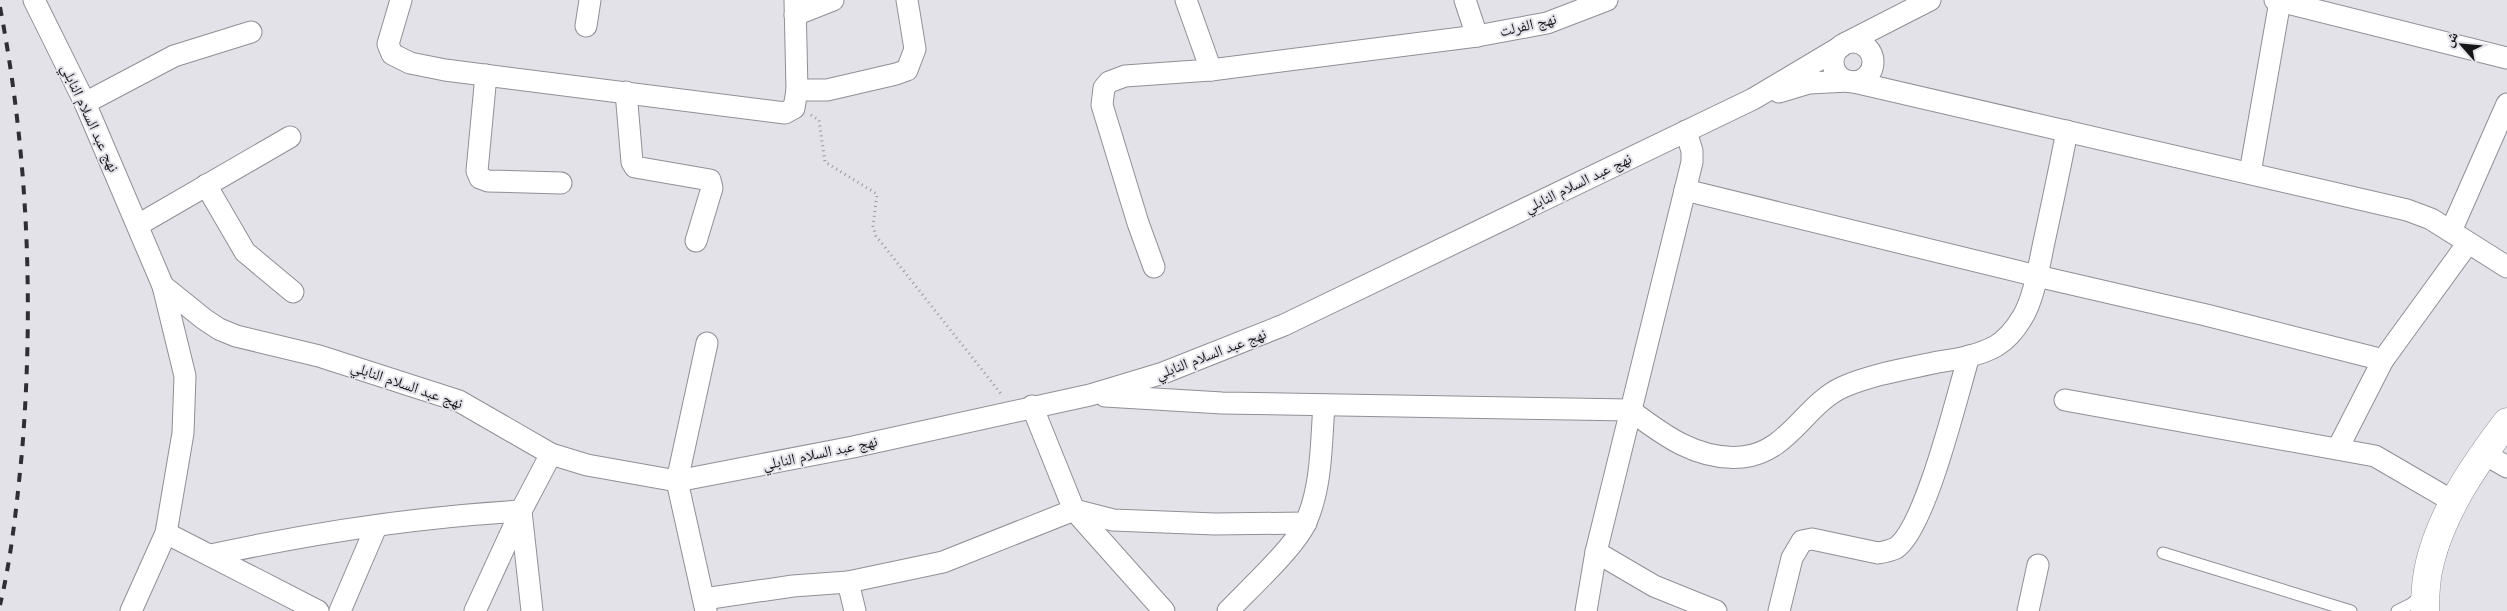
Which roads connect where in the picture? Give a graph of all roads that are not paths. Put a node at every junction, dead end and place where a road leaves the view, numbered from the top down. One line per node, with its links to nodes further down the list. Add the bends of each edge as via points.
1 (401, 0): 20 (street, via 388,44 392,54 410,63)
2 (590, 0): 13 (street)
3 (833, 0): 11 (street)
4 (907, 0): 24 (street, via 915,49 907,70)
5 (1186, 0): 19 (street)
6 (1465, 0): 15 (street)
7 (1606, 0): 15 (street, نهج الفرلت, via 1547,23)
8 (1930, 0): 12 (street, نهج عبد السلام النابلي)
9 (2277, 1): 17 (street); 31 (street)
10 (37, 4): 26 (street, نهج عبد السلام النابلي)
11 (795, 8): 24 (street)
12 (1902, 14): 16 (street, نهج عبد السلام النابلي); 18 (street, نهج عبد السلام النابلي, via 1884,32)
13 (586, 26)
14 (251, 32): 26 (street, via 174,56)
15 (1477, 36): 19 (street, نهج الفرلت)
16 (1844, 44): 18 (street, via 1856,42 1866,46); 21 (street, via 1834,56 1834,69); 25 (street, نهج عبد السلام النابلي)
17 (2507, 58)
18 (1873, 62): 21 (street, via 1869,75); 23 (street)
19 (1211, 70): 39 (street, نهج الفرلت, via 1126,76 1109,82 1102,92 1105,114)
20 (486, 74): 22 (street); 32 (street, via 477,171 480,178 488,181)
21 (1851, 82): 23 (street, نهج عبد السلام النابلي); 25 (street, نهج عبد السلام النابلي, via 1809,83)
22 (626, 92): 24 (street, via 776,113 785,113); 37 (street, via 635,167 710,180 712,188)
23 (1926, 98): 29 (street, نهج عبد السلام النابلي)
24 (796, 99)
25 (1752, 99): 28 (street, نهج عبد السلام النابلي)
26 (85, 103): 35 (street, نهج عبد السلام النابلي)
27 (2507, 104): 36 (street)
28 (1686, 131): 34 (street, via 1692,162); 46 (street, نهج عبد السلام النابلي, via 1284,325 1163,373)
29 (2068, 131): 31 (street, نهج عبد السلام النابلي); 40 (street)
30 (290, 137): 33 (street)
31 (2250, 173): 36 (street, نهج عبد السلام النابلي, via 2407,210 2431,219)
32 (561, 183)
33 (206, 185): 35 (street); 42 (street, via 245,252)
34 (1684, 190): 40 (street); 50 (street)
35 (138, 225): 41 (street, نهج عبد السلام النابلي)
36 (2460, 237): 38 (street, نهج عبد السلام النابلي); 45 (street)
37 (696, 241)
38 (2505, 260)
39 (1154, 267)
40 (2037, 276): 44 (street, via 2023,317 2011,332 1997,345); 45 (street)
41 (163, 286): 53 (street, نهج عبد السلام النابلي, via 219,329 370,371 459,401); 62 (street, via 185,376 183,432)
42 (293, 292)
43 (707, 343): 56 (street)
44 (1969, 356): 50 (street, via 1879,375 1842,388 1772,448 1742,457 1712,454 1683,446); 80 (street, via 1930,486 1904,539 1887,552 1878,553 1812,539 1802,540 1792,558)
45 (2383, 360): 52 (street)
46 (1090, 395): 48 (street); 49 (street, نهج عبد السلام النابلي)
47 (2065, 400): 52 (street)
48 (1324, 406): 50 (street); 60 (street, via 1317,488)
49 (1023, 409): 56 (street, نهج عبد السلام النابلي, via 853,447); 58 (street)
50 (1630, 410): 63 (street)
51 (2507, 422): 54 (main road)
52 (2338, 448): 57 (street, via 2375,456)
53 (551, 454): 56 (street, نهج عبد السلام النابلي, via 587,465); 59 (street)
54 (2483, 454): 55 (street); 57 (main road)
55 (2507, 467)
56 (677, 481): 69 (street)
57 (2454, 502): 68 (main road, via 2438,534 2429,563)
58 (1074, 510): 60 (street, via 1113,520); 67 (street, via 943,562); 76 (street)
59 (521, 511): 61 (street, via 461,515); 73 (street); 74 (street)
60 (1306, 523): 77 (street)
61 (376, 527): 65 (street); 72 (street)
62 (166, 533): 65 (street); 70 (street)
63 (1596, 552): 78 (street); 79 (street, via 1654,586)
64 (2163, 552): 82 (lane)
65 (211, 555): 71 (street)
66 (2038, 565): 81 (street)
67 (848, 582): 69 (street, via 793,586); 75 (street)
68 (2425, 601): 83 (lane)
69 (705, 605)
70 (130, 611)
71 (318, 611)
72 (340, 611)
73 (475, 611)
74 (532, 611)
75 (856, 611)
76 (1164, 611)
77 (1228, 611)
78 (1586, 611)
79 (1716, 611)
80 (1779, 611)
81 (2028, 611)
82 (2351, 611)
83 (2397, 611)

